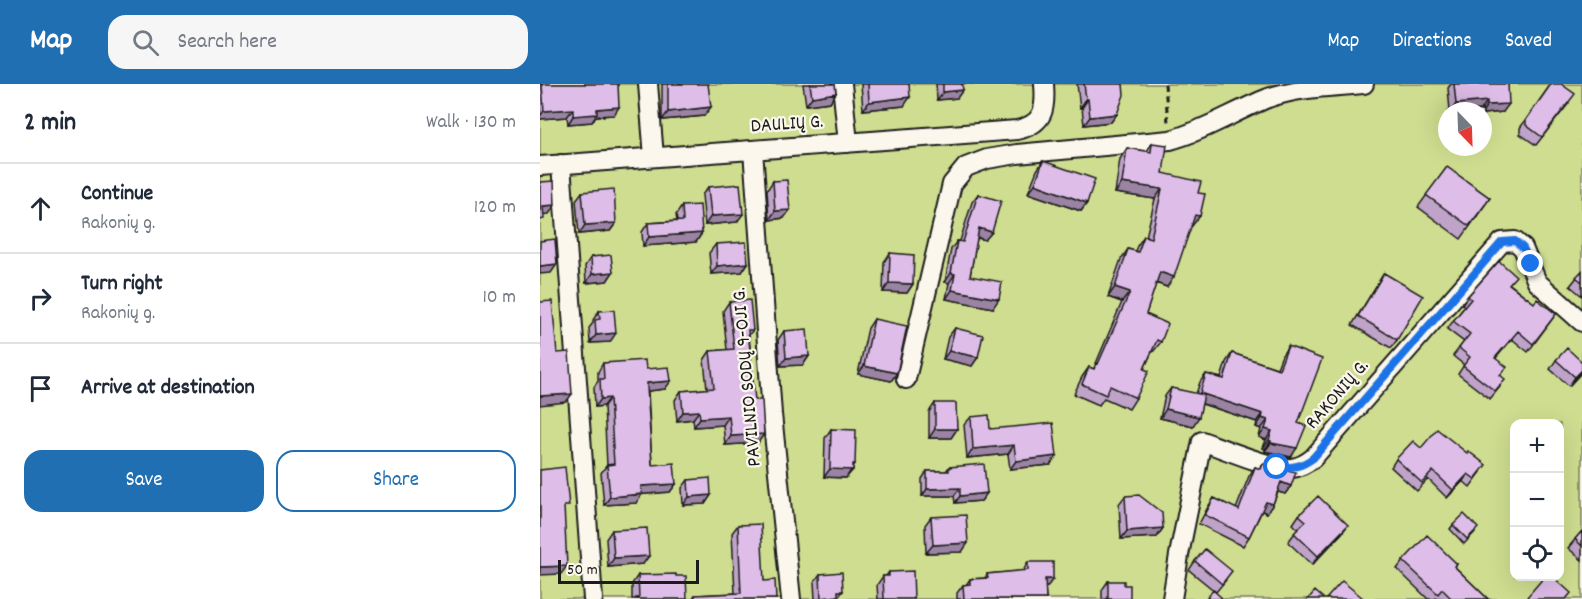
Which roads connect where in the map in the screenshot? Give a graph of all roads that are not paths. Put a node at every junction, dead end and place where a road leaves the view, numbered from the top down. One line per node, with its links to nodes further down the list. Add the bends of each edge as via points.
1 (648, 84): 7 (street)
2 (842, 84): 5 (street)
3 (1044, 84): 5 (street, DAULIŲ G., via 1041,116 1027,128)
4 (1364, 84): 11 (street, via 1299,90 1269,98 1170,140 1017,154 966,167 952,184)
5 (848, 143): 6 (street, DAULIŲ G.)
6 (753, 150): 7 (street, DAULIŲ G.); 13 (street, PAVILNIO SODŲ 9-OJI G., via 772,414)
7 (654, 157): 8 (street, DAULIŲ G.)
8 (561, 164): 9 (street, DAULIŲ G.); 12 (street)
9 (540, 166)
10 (1582, 322): 14 (street, RAKONIŲ G., via 1537,282 1523,248 1515,241 1502,242 1303,465 1277,467 1202,441)
11 (906, 379)
12 (593, 599)
13 (791, 599)
14 (1172, 599)

